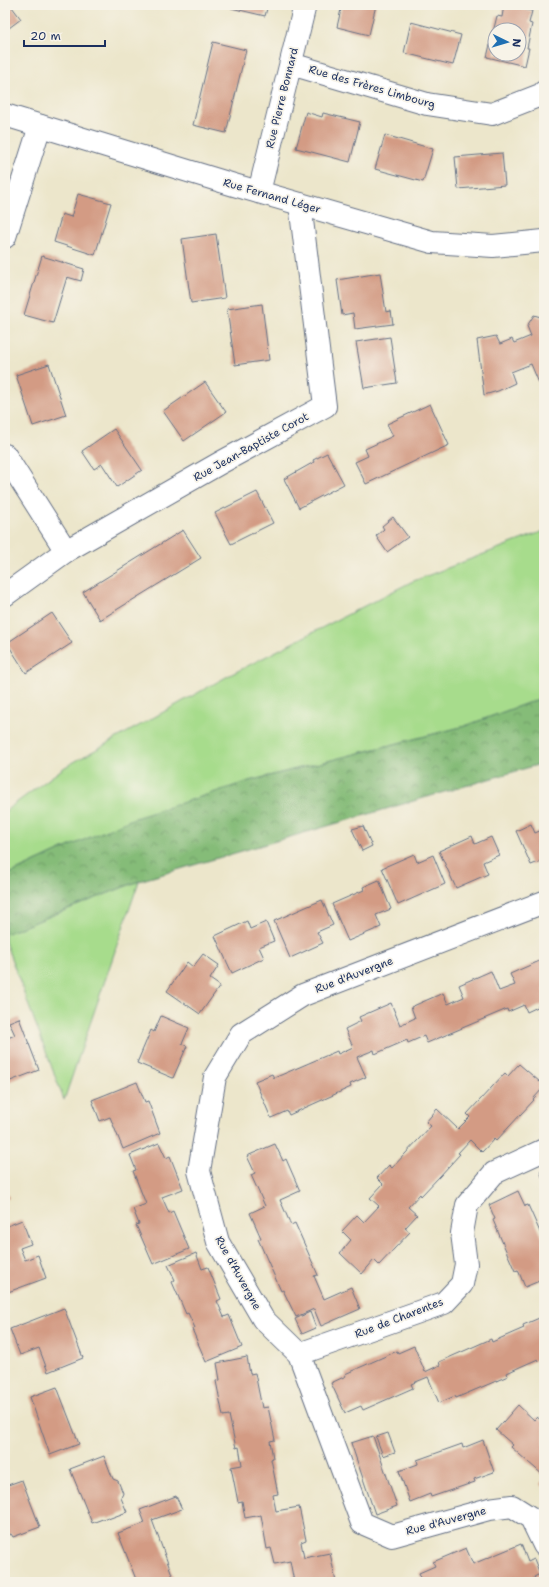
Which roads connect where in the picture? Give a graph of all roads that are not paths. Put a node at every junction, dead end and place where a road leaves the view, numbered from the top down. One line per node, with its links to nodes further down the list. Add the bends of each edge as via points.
1 (305, 5): 2 (street, Rue Pierre Bonnard)
2 (291, 64): 3 (street, Rue des Frères Limbourg, via 427,104 492,114); 6 (street, Rue Pierre Bonnard)
3 (544, 92)
4 (5, 114): 5 (street, Rue Fernand Léger)
5 (40, 126): 6 (street, Rue Fernand Léger); 8 (street)
6 (259, 192): 7 (street, Rue Fernand Léger)
7 (300, 204): 9 (street, Rue Fernand Léger, via 432,242 493,246); 11 (street, Rue Jean-Baptiste Corot, via 325,406)
8 (5, 237)
9 (544, 241)
10 (5, 455): 11 (street)
11 (66, 551): 12 (street, Rue Jean-Baptiste Corot)
12 (5, 595)
13 (544, 902): 15 (street, Rue d'Auvergne, via 303,995 241,1034 215,1077 198,1171 218,1242 263,1319)
14 (544, 1150): 15 (street, Rue de Charentes, via 494,1173 467,1205 462,1233 466,1264 462,1284 444,1303)
15 (299, 1354): 16 (street, Rue d'Auvergne, via 362,1523 392,1536 489,1509 512,1506 531,1518)
16 (544, 1544)

